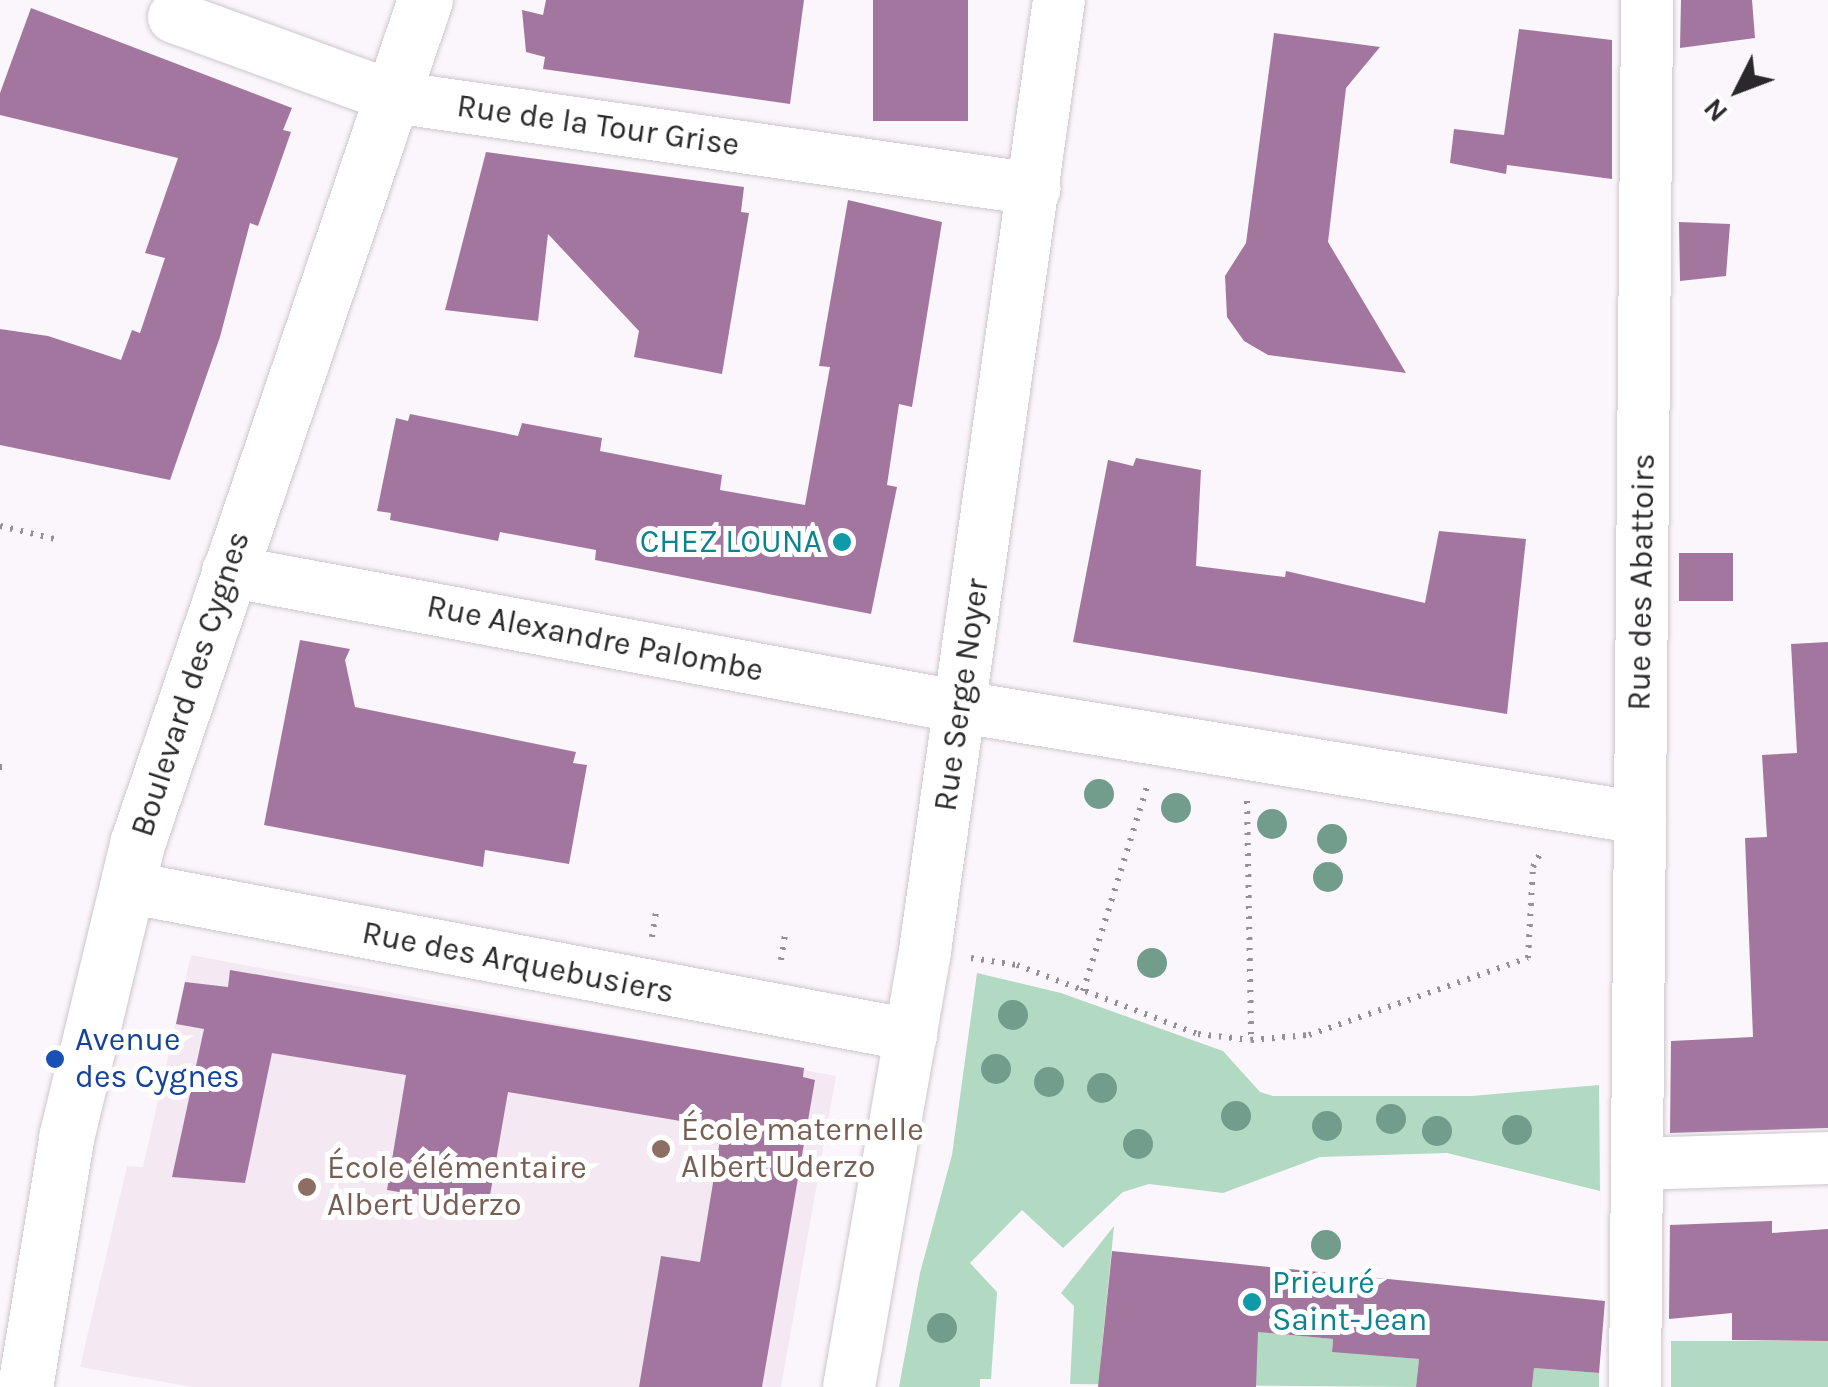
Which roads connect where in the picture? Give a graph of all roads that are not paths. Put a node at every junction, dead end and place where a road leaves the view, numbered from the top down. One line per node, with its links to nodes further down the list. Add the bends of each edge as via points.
1 (425, 0): 5 (main road, Boulevard des Cygnes)
2 (1060, 0): 6 (street, Rue Serge Noyer)
3 (1647, 0): 9 (street, Rue des Abattoirs)
4 (174, 18): 5 (street, Rue de la Tour Grise)
5 (394, 97): 6 (street, Rue de la Tour Grise); 7 (main road, Boulevard des Cygnes)
6 (1034, 190): 8 (street, Rue Serge Noyer)
7 (228, 571): 8 (street, Rue Alexandre Palombe); 10 (main road, Boulevard des Cygnes)
8 (961, 707): 9 (street, Rue Alexandre Palombe); 11 (street, Rue Serge Noyer, via 953,949)
9 (1640, 818): 13 (street, Rue des Abattoirs)
10 (126, 887): 11 (street, Rue des Arquebusiers); 16 (main road, Boulevard des Cygnes, via 66,1138)
11 (912, 1035): 17 (street, Rue Serge Noyer)
12 (1828, 1158): 13 (street)
13 (1637, 1164): 18 (street, Rue des Abattoirs)
14 (0, 1383): 15 (street)
15 (10, 1387)
16 (24, 1387)
17 (848, 1387)
18 (1635, 1387)

